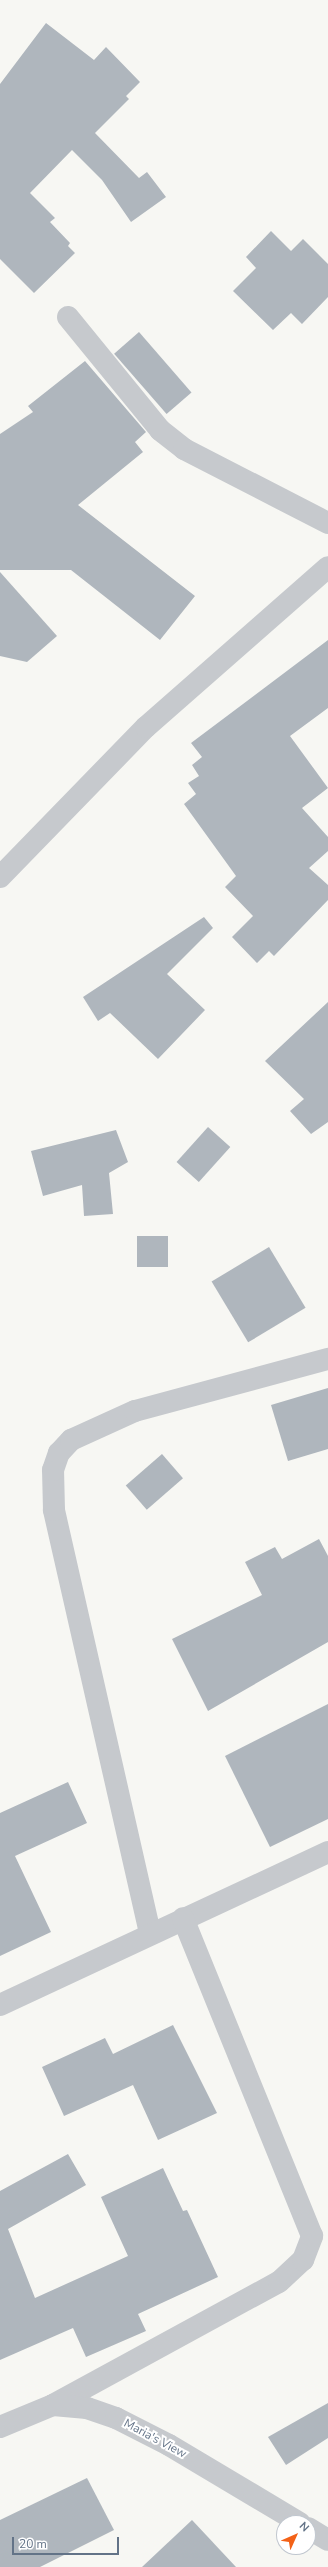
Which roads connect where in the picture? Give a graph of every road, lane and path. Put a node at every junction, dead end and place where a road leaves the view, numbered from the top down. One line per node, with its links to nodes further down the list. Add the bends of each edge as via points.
1 (68, 317): 2 (street, via 160,430 184,449)
2 (328, 523)
3 (328, 567): 4 (street, via 146,727)
4 (0, 877)
5 (328, 1360): 8 (street, via 135,1411 72,1440 59,1453 53,1470 54,1510)
6 (328, 1852): 7 (street)
7 (183, 1918): 8 (street); 10 (street, via 312,2236 303,2260 279,2282)
8 (150, 1934): 9 (street)
9 (0, 2005)
10 (53, 2405): 11 (street, Maria's View); 12 (street, Maria's View, via 87,2408 116,2418 169,2445)
11 (0, 2427)
12 (287, 2515)
13 (316, 2533): 14 (street)
14 (328, 2540)

